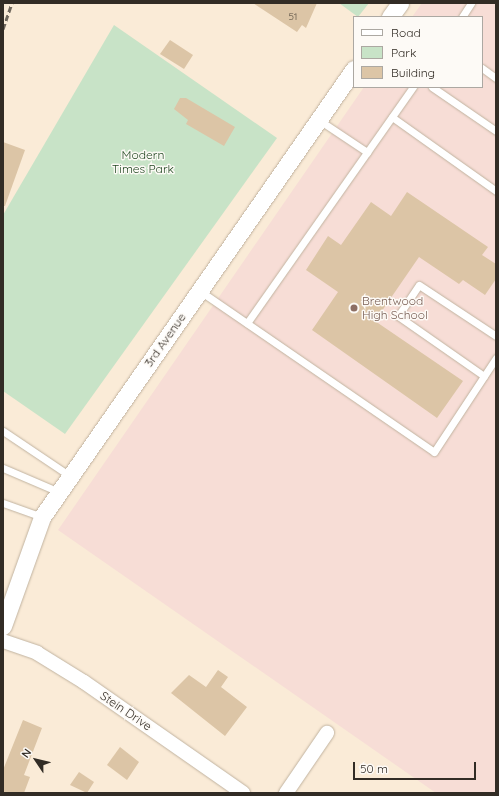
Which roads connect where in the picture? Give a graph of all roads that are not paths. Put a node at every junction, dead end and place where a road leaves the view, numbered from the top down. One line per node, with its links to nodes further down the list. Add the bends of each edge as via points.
1 (400, 3): 3 (street)
2 (472, 3): 4 (lane)
3 (391, 16)
4 (463, 16)
5 (483, 69): 7 (lane)
6 (353, 70): 11 (street, 3rd Avenue)
7 (496, 78)
8 (412, 88): 10 (lane)
9 (433, 88): 12 (lane)
10 (392, 117): 13 (lane); 14 (lane)
11 (319, 120): 13 (lane); 15 (street, 3rd Avenue)
12 (496, 131)
13 (367, 152): 16 (lane)
14 (496, 191)
15 (199, 291): 16 (lane); 22 (street, 3rd Avenue)
16 (247, 323): 19 (lane, via 434,452)
17 (496, 336): 19 (lane, via 419,285 398,316)
18 (496, 358): 19 (lane)
19 (484, 376)
20 (3, 431): 22 (lane)
21 (3, 468): 23 (lane)
22 (70, 476): 23 (street, 3rd Avenue)
23 (59, 492): 25 (street, 3rd Avenue)
24 (3, 503): 25 (lane)
25 (42, 517): 26 (street, 3rd Avenue)
26 (3, 626)
27 (3, 642): 29 (street, Stein Drive, via 37,653 84,682)
28 (327, 733): 30 (street)
29 (243, 793)
30 (286, 793)

